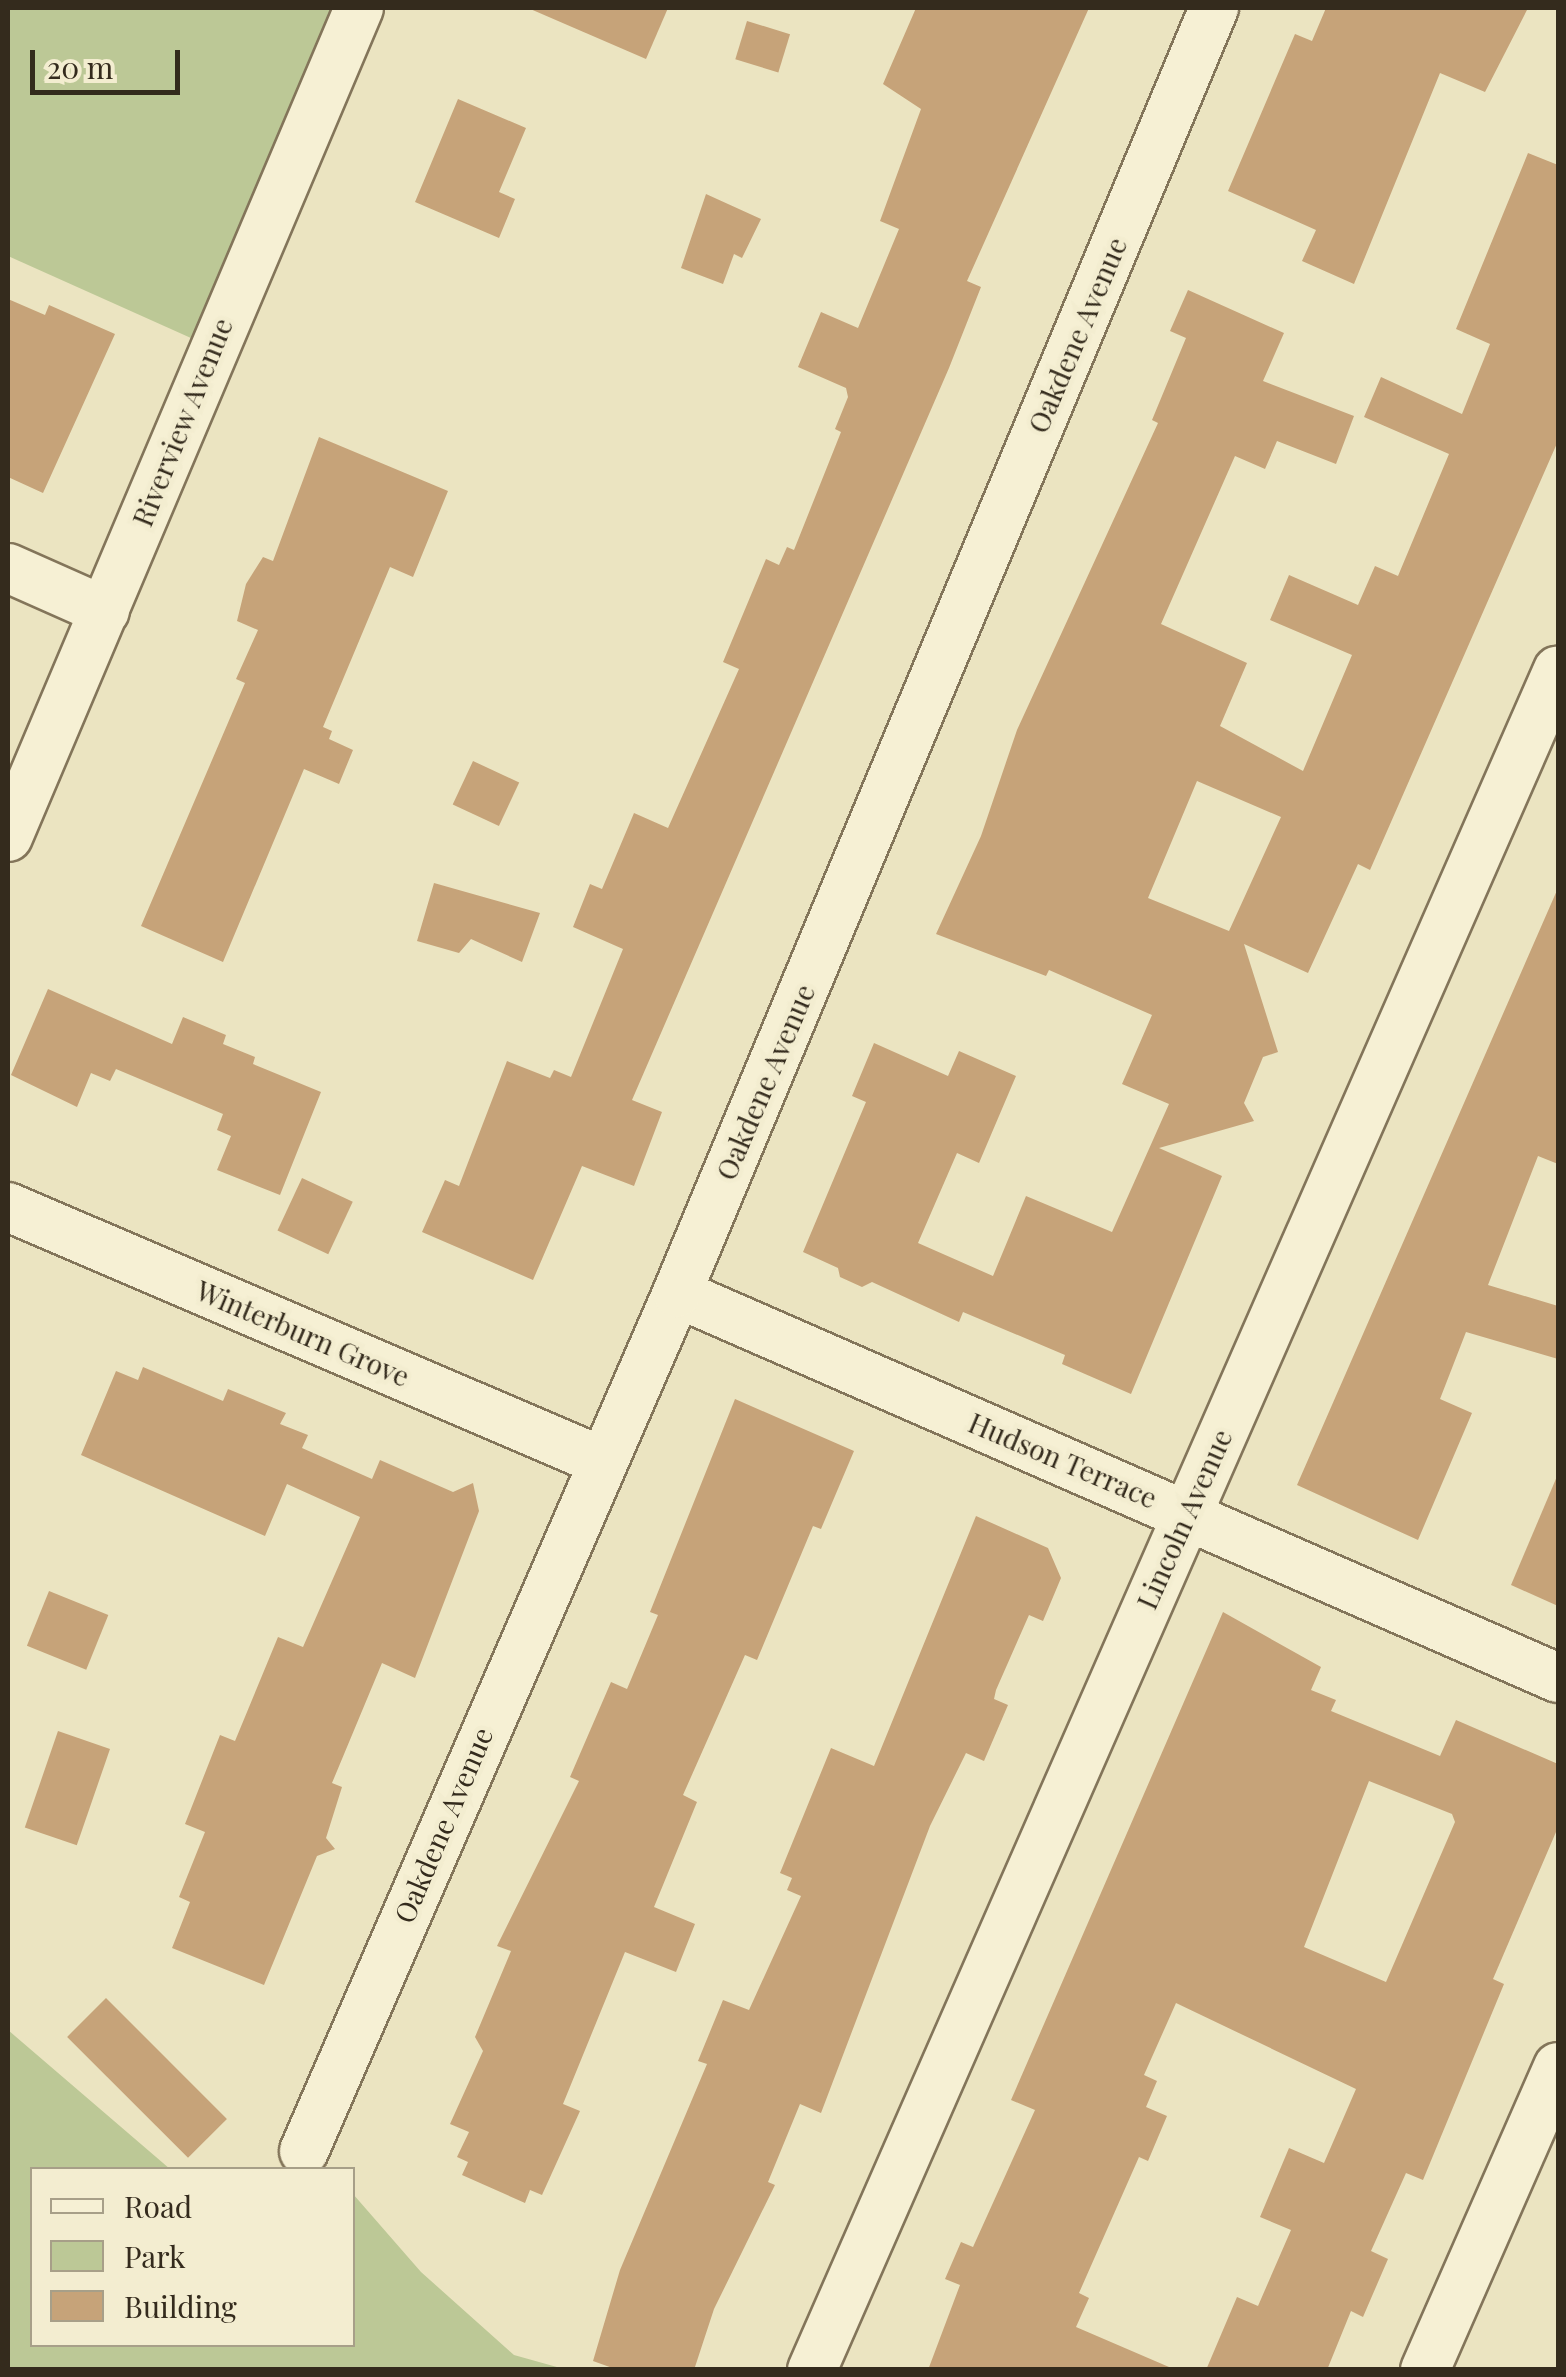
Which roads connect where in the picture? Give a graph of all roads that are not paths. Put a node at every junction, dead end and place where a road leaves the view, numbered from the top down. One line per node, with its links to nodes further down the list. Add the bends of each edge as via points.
1 (359, 8): 4 (street, Riverview Avenue)
2 (1214, 8): 8 (street, Oakdene Avenue)
3 (8, 568): 4 (street)
4 (105, 611): 6 (street, Riverview Avenue)
5 (1558, 670): 10 (street, Lincoln Avenue)
6 (8, 838)
7 (8, 1207): 9 (street, Winterburn Grove)
8 (677, 1293): 9 (street, Oakdene Avenue); 10 (street, Hudson Terrace)
9 (599, 1460): 13 (street, Oakdene Avenue)
10 (1187, 1513): 11 (street, Hudson Terrace); 14 (street, Lincoln Avenue)
11 (1558, 1678)
12 (1558, 2067): 15 (street)
13 (304, 2151)
14 (812, 2370)
15 (1425, 2370)

